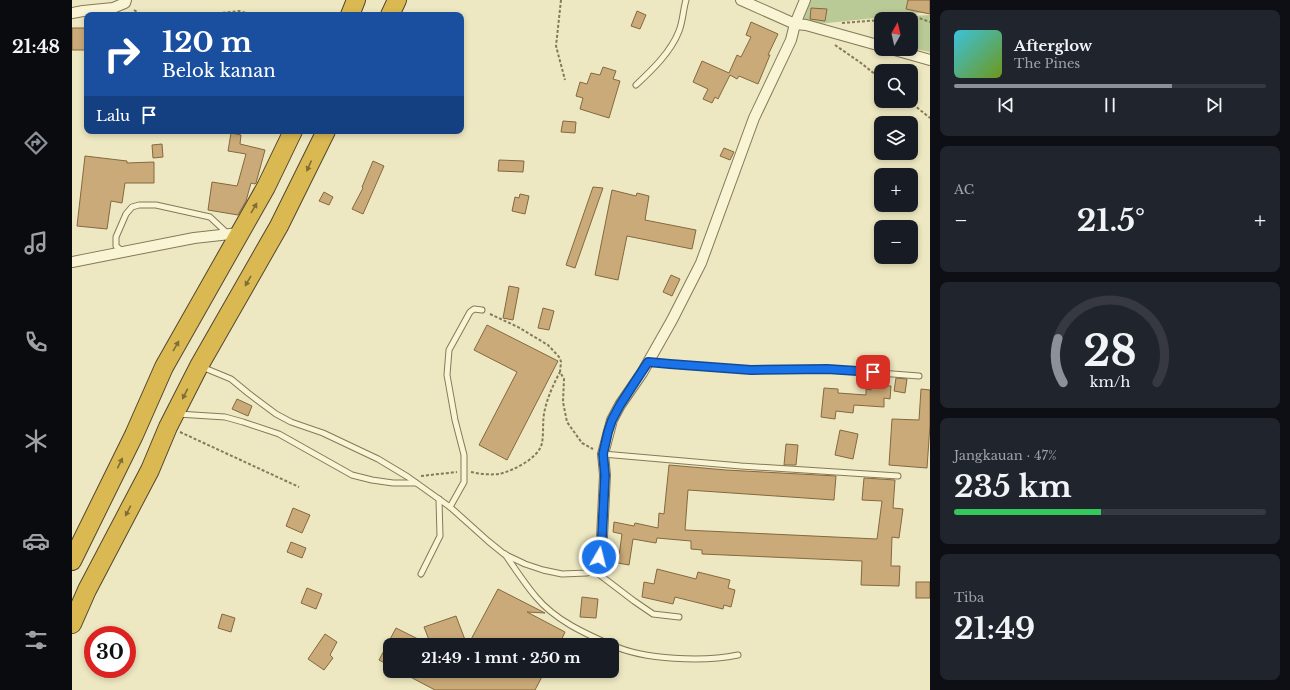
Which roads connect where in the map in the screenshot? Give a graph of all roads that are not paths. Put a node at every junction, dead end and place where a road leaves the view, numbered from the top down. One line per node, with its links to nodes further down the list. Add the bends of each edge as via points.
1 (356, 0): 7 (highway)
2 (397, 0): 8 (highway)
3 (686, 0): 14 (lane, via 682,22 668,50)
4 (741, 0): 10 (street)
5 (805, 0): 10 (street)
6 (126, 1): 9 (street, via 113,8)
7 (351, 12)
8 (391, 12)
9 (72, 13)
10 (795, 24): 11 (street); 23 (street, via 754,118 702,264)
11 (874, 44)
12 (916, 56): 13 (street)
13 (930, 60)
14 (636, 85)
15 (292, 134): 17 (highway)
16 (325, 134): 18 (highway, one-way to 18)
17 (272, 174): 18 (highway); 19 (highway, one-way to 17)
18 (298, 190): 24 (highway, one-way to 24)
19 (234, 234): 20 (street, via 194,238); 20 (lane, via 210,217 156,205 140,205 132,207 126,214 116,237 116,246); 33 (highway, one-way to 19, via 164,367)
20 (123, 252): 21 (street)
21 (72, 262)
22 (482, 310): 31 (lane, via 474,309 470,312 449,350 447,375 464,455 464,482)
23 (648, 362): 25 (lane, via 751,370 827,369); 27 (street, via 612,420)
24 (199, 366): 26 (highway, one-way to 26); 29 (lane, via 231,379 276,414 378,459)
25 (919, 376)
26 (172, 420): 29 (lane, via 225,417 279,434 352,475 393,483); 37 (highway, one-way to 37, via 150,470)
27 (603, 454): 28 (lane); 34 (street, via 605,475 602,537 599,557)
28 (898, 476)
29 (417, 483): 30 (lane)
30 (439, 499): 31 (lane); 35 (lane, via 440,536)
31 (450, 507): 32 (lane)
32 (504, 554): 34 (lane, via 550,572 587,573); 38 (lane, via 537,598 554,614)
33 (72, 561)
34 (592, 569): 36 (lane, via 653,614)
35 (421, 574)
36 (679, 617)
37 (73, 619)
38 (596, 638)
39 (619, 648): 40 (lane, via 658,657 704,658)
40 (738, 655)

